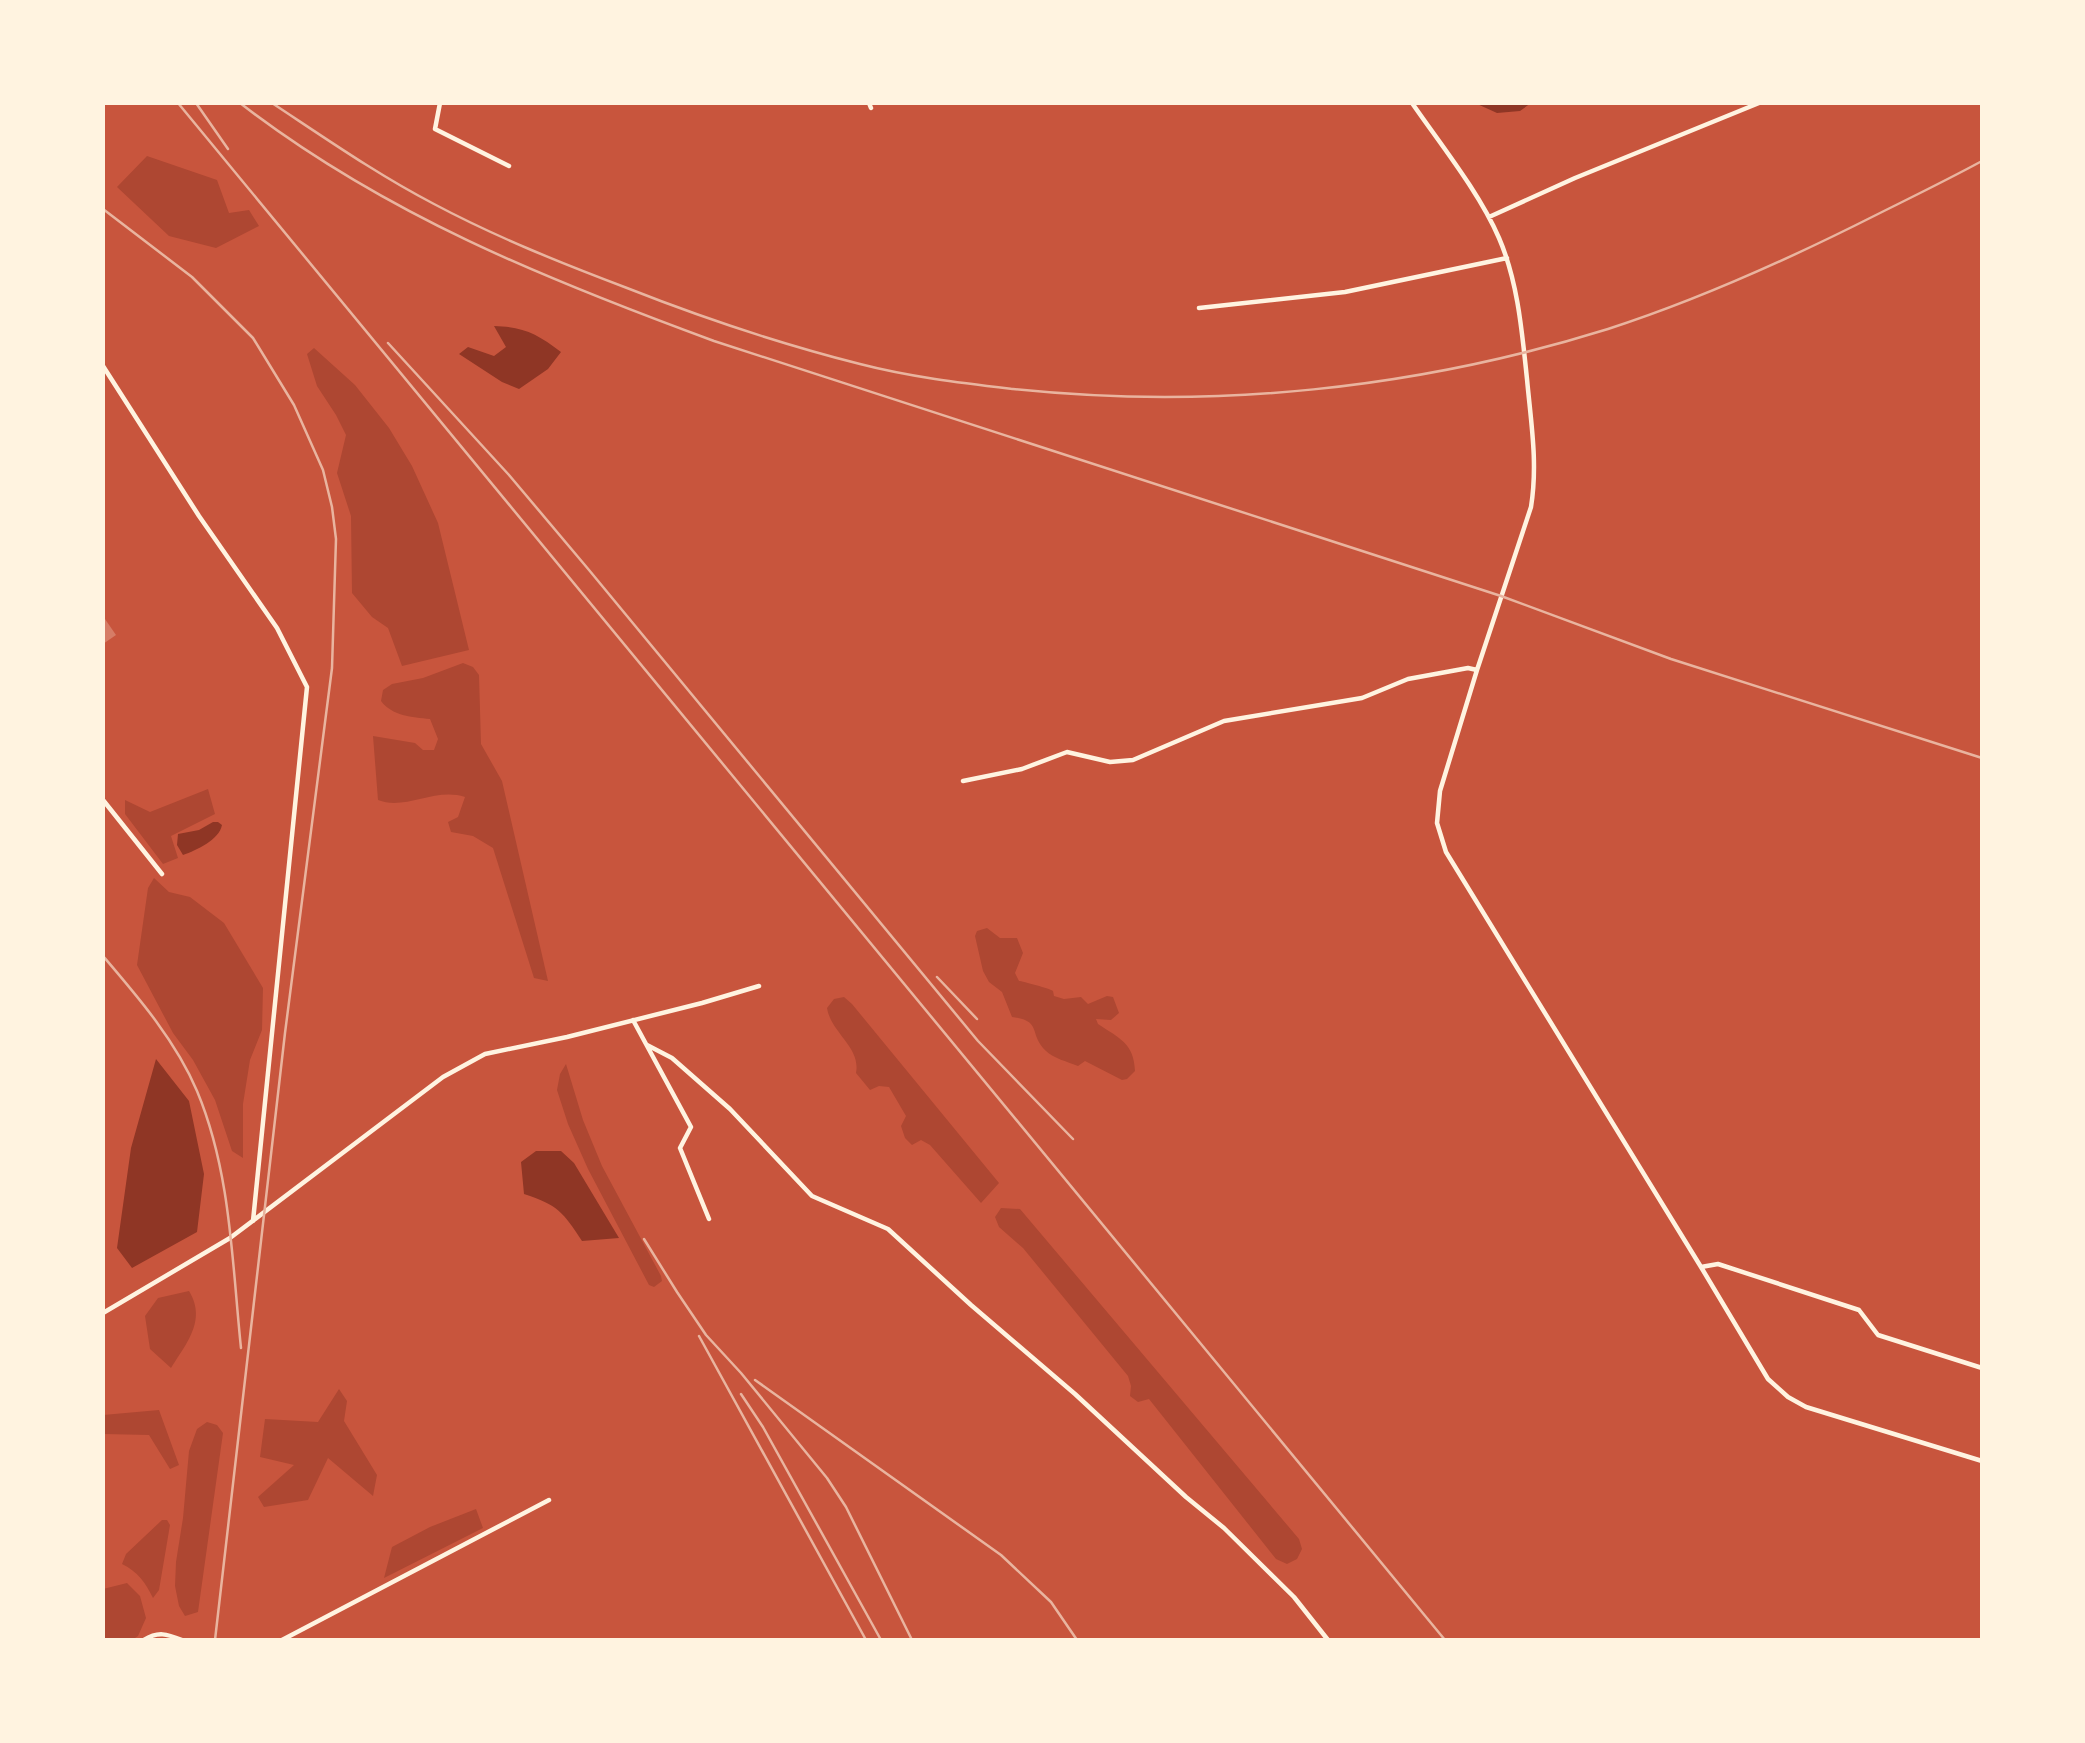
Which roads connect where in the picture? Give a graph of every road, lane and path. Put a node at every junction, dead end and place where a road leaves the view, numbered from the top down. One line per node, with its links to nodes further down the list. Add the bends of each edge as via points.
1 (440, 103): 4 (street, via 435,129)
2 (1412, 103): 5 (street)
3 (1759, 103): 5 (street)
4 (509, 166)
5 (1489, 217): 6 (street)
6 (1507, 258): 7 (street, via 1345,292); 9 (street, via 1524,351 1535,453 1533,495)
7 (1199, 308)
8 (103, 366): 17 (street, via 277,628 307,687)
9 (1477, 670): 10 (street, via 1408,679 1362,698 1224,721 1133,760 1110,762 1067,752 1022,769); 18 (street, via 1440,791 1440,837 1534,999)
10 (963, 781)
11 (103, 800): 12 (street)
12 (162, 874)
13 (759, 986): 14 (street)
14 (633, 1020): 15 (street); 17 (street, via 485,1054 443,1077)
15 (647, 1045): 16 (street, via 691,1127 680,1147); 26 (street, via 672,1058 730,1109 812,1196 888,1229 1224,1528 1293,1597)
16 (709, 1219)
17 (253, 1221): 19 (street)
18 (1701, 1267): 20 (street, via 1718,1264 1859,1310 1878,1335); 21 (street, via 1768,1379 1788,1397 1805,1407)
19 (103, 1313)
20 (1982, 1368)
21 (1982, 1461)
22 (549, 1500): 25 (street)
23 (144, 1640): 24 (street, via 164,1633)
24 (182, 1640)
25 (282, 1640)
26 (1328, 1640)

